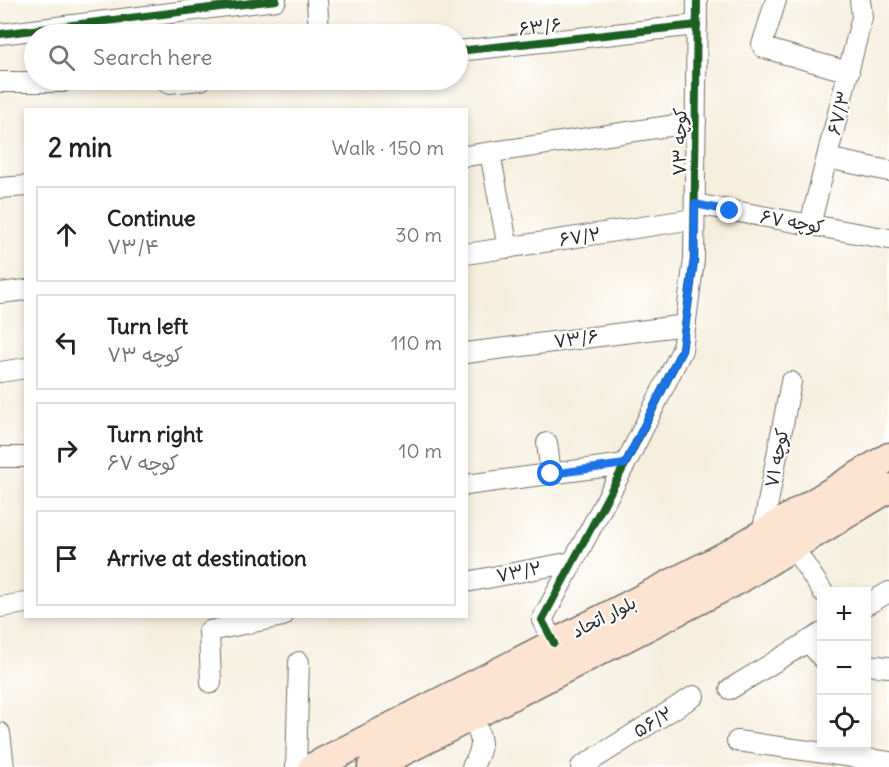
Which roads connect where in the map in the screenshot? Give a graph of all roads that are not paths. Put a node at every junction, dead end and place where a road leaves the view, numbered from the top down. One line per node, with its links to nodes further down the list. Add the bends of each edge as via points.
1 (276, 0): 6 (street)
2 (317, 0): 7 (street)
3 (697, 0): 8 (street, کوچه ۷۳)
4 (776, 0): 12 (street, via 764,48)
5 (860, 0): 12 (street, ۶۷/۳, via 862,17)
6 (81, 24)
7 (318, 24)
8 (697, 25): 11 (street, ۶۳/۶); 15 (street, کوچه ۷۳)
9 (24, 31): 10 (street)
10 (0, 34)
11 (468, 50)
12 (849, 72): 18 (street, ۶۷/۳)
13 (0, 82): 14 (street)
14 (24, 82)
15 (696, 122): 16 (street); 22 (street, کوچه ۷۳)
16 (490, 153): 17 (street); 25 (street)
17 (468, 156)
18 (827, 158): 19 (street); 23 (street, ۶۷/۳)
19 (889, 171)
20 (24, 186): 21 (street)
21 (0, 188)
22 (695, 212): 23 (street, کوچه ۶۷); 25 (street, ۶۷/۲); 29 (street, کوچه ۷۳)
23 (810, 225): 24 (street, کوچه ۶۷)
24 (889, 239)
25 (508, 248): 26 (street, ۶۷/۲)
26 (468, 254)
27 (24, 290): 28 (street)
28 (0, 293)
29 (686, 325): 30 (street, ۷۳/۶); 38 (street, کوچه ۷۳, via 682,350)
30 (468, 352)
31 (24, 368): 32 (street)
32 (0, 372)
33 (791, 381): 42 (street, کوچه ۷۱)
34 (547, 443): 39 (street)
35 (24, 457): 37 (street)
36 (889, 457): 42 (main road, بلوار اتحاد)
37 (0, 458)
38 (625, 464): 39 (street); 44 (street, کوچه ۷۳)
39 (551, 474): 40 (street)
40 (468, 485)
41 (889, 488): 43 (main road, بلوار اتحاد)
42 (762, 534): 45 (main road, بلوار اتحاد)
43 (793, 548): 47 (street); 49 (main road, بلوار اتحاد)
44 (572, 562): 46 (street, ۷۳/۲); 55 (street, کوچه ۷۳, via 542,620)
45 (686, 575): 49 (main road); 55 (main road, بلوار اتحاد)
46 (468, 582)
47 (820, 587)
48 (889, 592): 51 (street)
49 (698, 600): 62 (main road, بلوار اتحاد)
50 (24, 603): 52 (street)
51 (871, 603)
52 (0, 607)
53 (273, 618): 59 (street, via 209,631)
54 (815, 637): 60 (street)
55 (554, 643): 69 (main road, بلوار اتحاد)
56 (299, 662): 68 (street)
57 (871, 666): 58 (street)
58 (889, 668)
59 (211, 683)
60 (730, 689)
61 (694, 696): 72 (street, ۵۶/۲)
62 (471, 716): 70 (main road, بلوار اتحاد); 71 (street, via 480,735 482,752)
63 (0, 732): 64 (street)
64 (0, 739): 67 (street)
65 (737, 741): 66 (street)
66 (889, 762)
67 (4, 767)
68 (296, 767)
69 (313, 767)
70 (372, 767)
71 (472, 767)
72 (581, 767)

